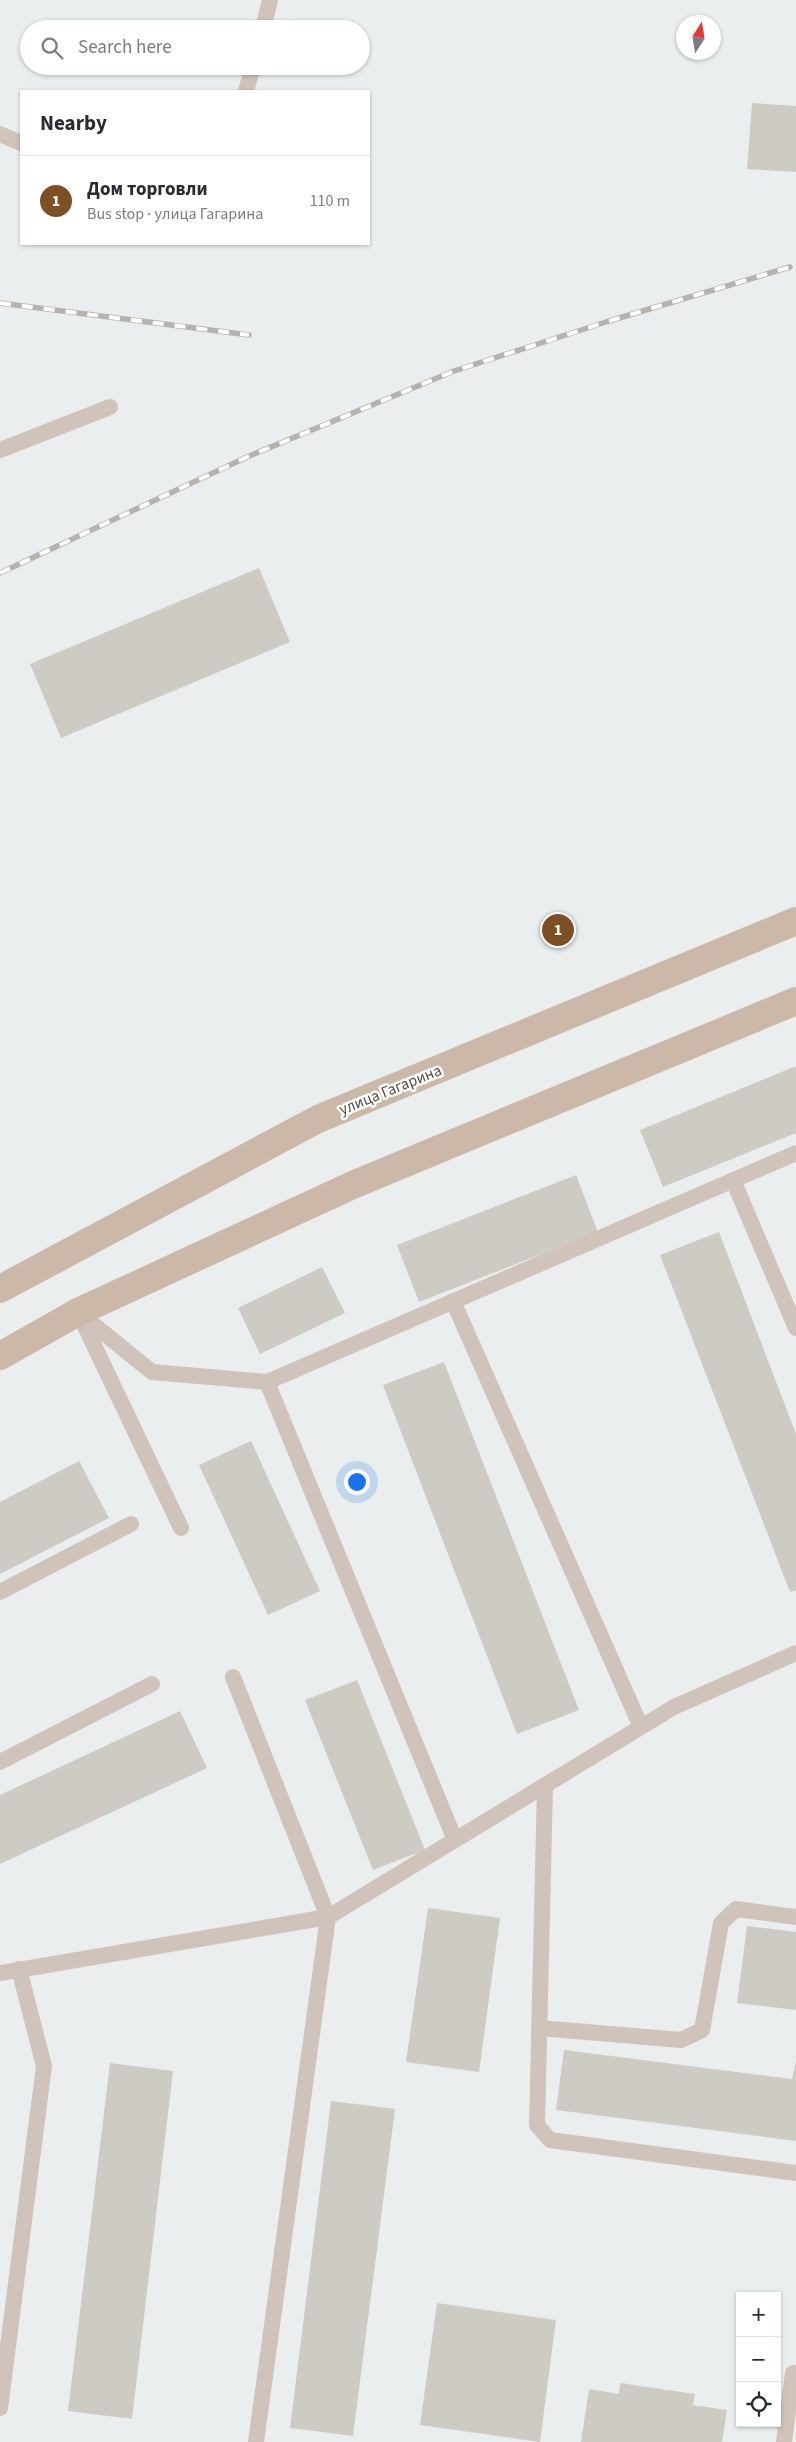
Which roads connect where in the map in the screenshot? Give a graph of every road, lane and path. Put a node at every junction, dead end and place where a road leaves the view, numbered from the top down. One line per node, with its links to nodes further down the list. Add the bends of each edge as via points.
1 (270, 0): 2 (lane)
2 (265, 20)
3 (250, 75): 4 (lane)
4 (246, 90)
5 (0, 134): 6 (lane)
6 (20, 142)
7 (110, 407): 8 (lane)
8 (0, 450)
9 (796, 921): 13 (main road, улица Гагарина, via 318,1119)
10 (796, 1001): 15 (main road, via 355,1184)
11 (796, 1153): 12 (lane)
12 (734, 1180): 14 (lane); 16 (lane)
13 (0, 1288)
14 (454, 1301): 18 (lane); 25 (lane)
15 (78, 1312): 17 (main road); 18 (lane, via 152,1372); 20 (lane)
16 (796, 1328)
17 (0, 1356)
18 (267, 1382): 28 (lane)
19 (131, 1524): 21 (lane)
20 (181, 1528)
21 (0, 1592)
22 (796, 1653): 25 (lane, via 674,1707)
23 (233, 1677): 29 (lane)
24 (152, 1684): 26 (lane)
25 (641, 1727): 27 (lane)
26 (0, 1762)
27 (544, 1786): 28 (lane); 33 (lane)
28 (455, 1840): 29 (lane)
29 (328, 1917): 31 (lane); 37 (lane)
30 (796, 1917): 33 (lane, via 736,1909 722,1923 702,2030 682,2040)
31 (19, 1969): 32 (lane); 36 (lane, via 44,2066)
32 (0, 1973)
33 (539, 2028): 34 (lane, via 537,2125 550,2140)
34 (796, 2173)
35 (796, 2373): 38 (lane, via 793,2373)
36 (0, 2408)
37 (256, 2442)
38 (784, 2442)

